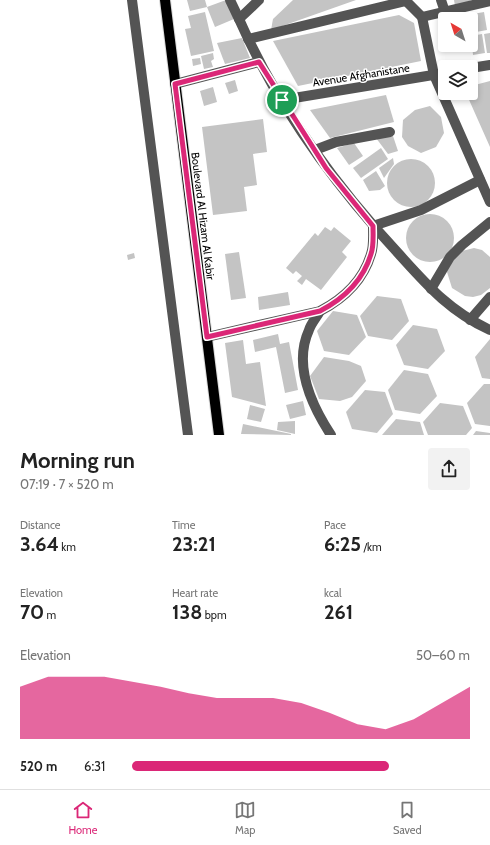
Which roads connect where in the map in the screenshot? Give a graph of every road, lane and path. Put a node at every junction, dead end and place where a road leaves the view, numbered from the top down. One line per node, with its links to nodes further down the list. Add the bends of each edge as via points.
1 (132, 0): 32 (street)
2 (165, 0): 18 (main road, Boulevard Al Hizam Al Kabir)
3 (230, 0): 11 (street)
4 (259, 0): 11 (street)
5 (441, 0): 8 (street)
6 (490, 0): 8 (street)
7 (406, 1): 10 (street); 12 (street)
8 (445, 12)
9 (438, 14): 10 (street)
10 (422, 17): 17 (street)
11 (239, 19): 12 (street)
12 (248, 39): 13 (street)
13 (259, 62): 18 (street); 19 (street)
14 (490, 65): 15 (street)
15 (478, 67)
16 (438, 74): 17 (street, Avenue Afghanistane)
17 (434, 75): 19 (street, Avenue Afghanistane); 22 (street)
18 (175, 84): 31 (main road, Boulevard Al Hizam Al Kabir)
19 (282, 100): 21 (street)
20 (390, 132): 21 (street, via 336,142)
21 (315, 150): 25 (street, via 326,168)
22 (480, 180): 23 (street); 25 (street, via 421,210)
23 (489, 198)
24 (490, 222): 26 (street, via 450,257)
25 (373, 226): 26 (street); 28 (street, via 372,253 366,269 351,290)
26 (431, 289): 29 (street)
27 (490, 297): 29 (street)
28 (320, 311): 31 (street); 34 (street, via 308,330 304,349 304,370 310,397)
29 (470, 320): 30 (street)
30 (490, 330)
31 (207, 337): 33 (main road, Boulevard Al Hizam Al Kabir)
32 (188, 435)
33 (219, 435)
34 (331, 435)

